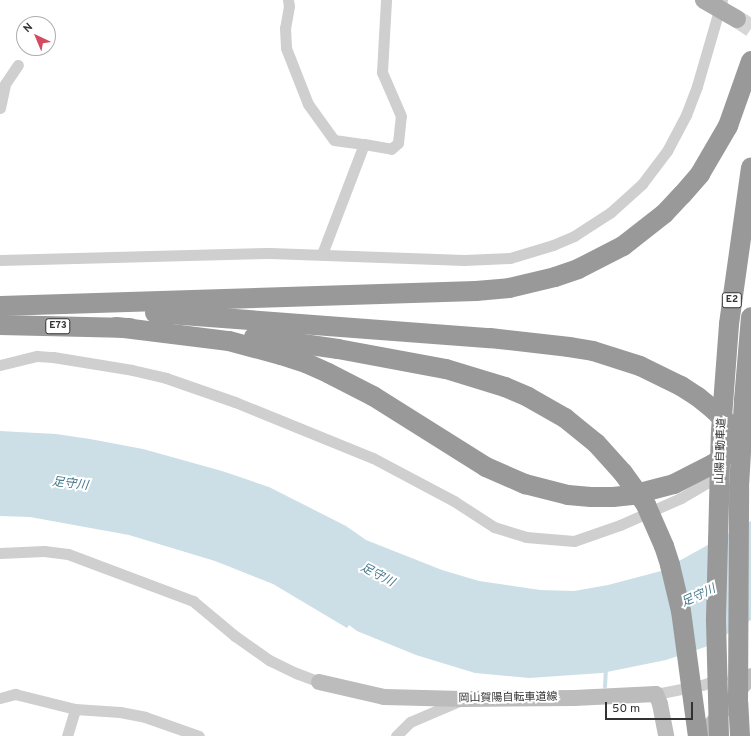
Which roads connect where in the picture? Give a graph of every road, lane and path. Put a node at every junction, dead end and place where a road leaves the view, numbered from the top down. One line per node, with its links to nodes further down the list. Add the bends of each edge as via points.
1 (288, 0): 9 (street, via 286,48 308,104 334,140)
2 (386, 0): 9 (street, via 382,72 401,116 398,143 391,149)
3 (704, 0): 4 (main road)
4 (721, 4): 5 (main road); 11 (street, via 697,86 667,151 642,184 595,224 553,245 510,258 464,260)
5 (737, 19)
6 (751, 61): 14 (highway, via 728,126 700,174 682,195 664,214 623,246 555,278 509,288 476,291)
7 (18, 65): 8 (street, via 5,84)
8 (0, 108)
9 (364, 144): 11 (street)
10 (751, 168): 35 (highway, 山陽自動車道 / E2, bridge, via 729,324 721,433 716,618)
11 (322, 254): 12 (street, via 170,254)
12 (0, 260)
13 (0, 306): 14 (highway)
14 (25, 306): 20 (highway, bridge, via 212,316 490,338 599,353 640,366 682,386 730,424)
15 (751, 317): 36 (highway, 山陽自動車道 / E2, bridge, via 739,503)
16 (0, 325): 17 (highway, E73)
17 (116, 327): 19 (highway, via 229,342 306,363 373,396 486,467 525,484 568,495 613,497 632,495 674,484 713,464); 33 (highway, bridge, via 284,340 446,369 505,387 549,408 581,430 623,473 646,506 664,546 681,611)
18 (0, 365): 20 (street, via 38,356 53,357 166,378 236,402 373,458 454,501 494,527 526,537 574,541 620,525 680,498)
19 (751, 434)
20 (751, 455)
21 (0, 553): 24 (street, via 44,551 68,554 193,601 259,654)
22 (751, 669): 25 (street, via 702,685)
23 (751, 676): 34 (main road)
24 (319, 682): 27 (main road, 岡山賀陽自転車道線, via 384,697)
25 (656, 694): 27 (main road, 岡山賀陽自転車道線); 32 (main road)
26 (0, 698): 28 (street, via 15,694)
27 (462, 699): 31 (street, via 410,722)
28 (75, 709): 29 (street); 30 (street, via 120,712 145,717)
29 (67, 736)
30 (199, 736)
31 (396, 736)
32 (666, 736)
33 (698, 736)
34 (702, 736)
35 (719, 736)
36 (740, 736)

